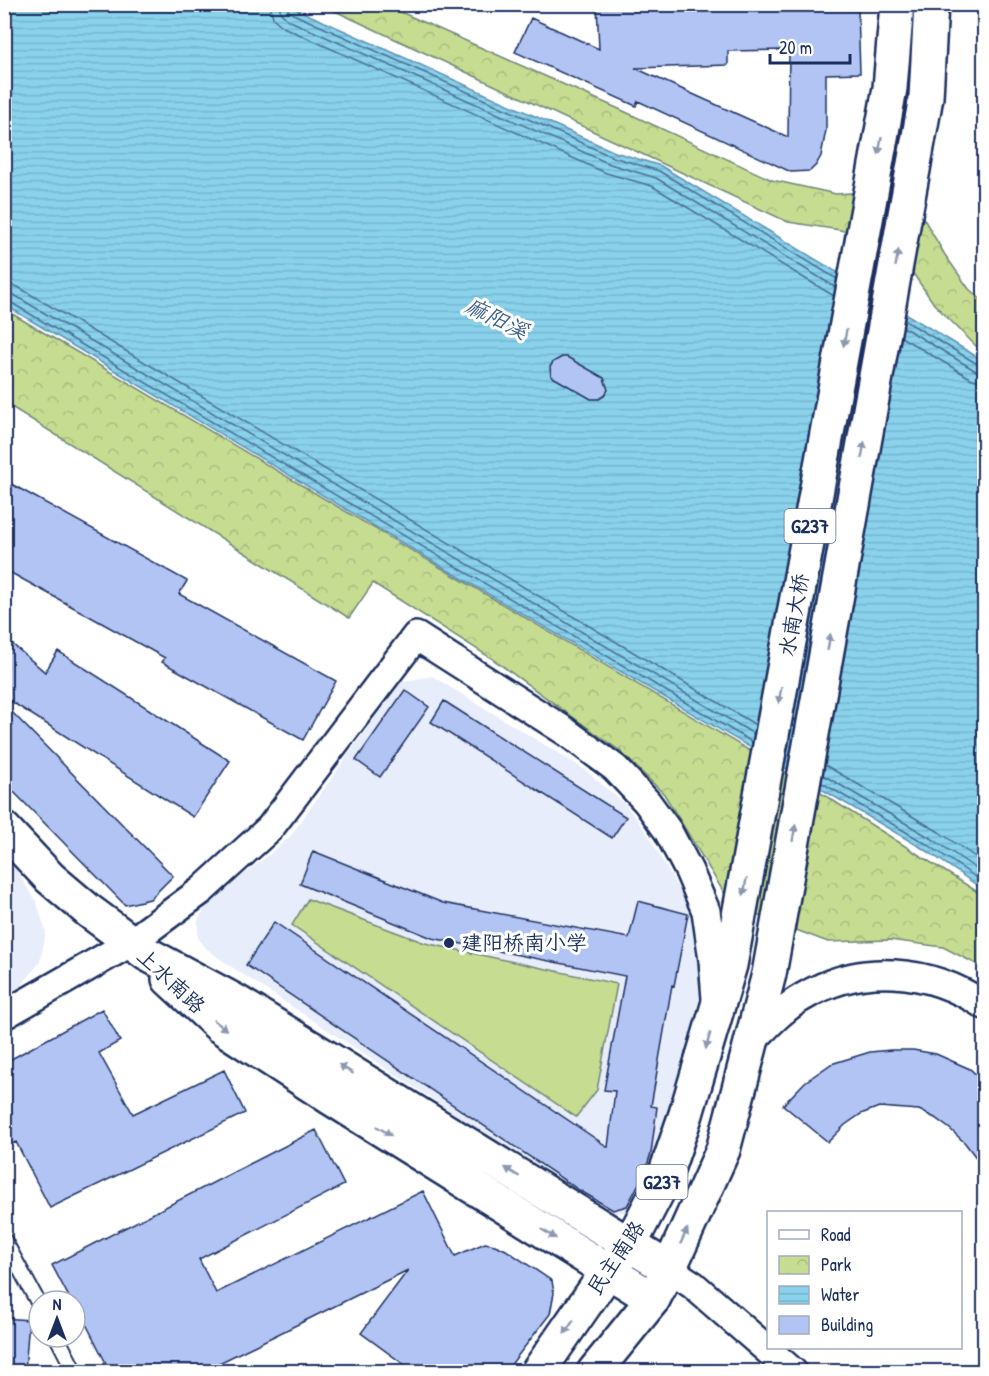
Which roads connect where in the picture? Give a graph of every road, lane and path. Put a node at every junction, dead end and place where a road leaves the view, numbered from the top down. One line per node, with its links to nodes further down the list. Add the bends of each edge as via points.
1 (897, 4): 5 (main road, 水南大桥 / G237, one-way to 5, via 890,88)
2 (932, 4): 9 (main road, 水南大桥 / G237, one-way to 2, via 769,974 926,97)
3 (4, 829): 4 (main road, via 50,878)
4 (130, 943): 7 (street, via 202,890 270,828 416,636 565,731 615,768 646,802 668,831 706,911); 8 (street); 11 (main road, 上水南路, one-way to 4, via 235,1001); 13 (main road, 上水南路, one-way to 13, via 220,1026)
5 (730, 964): 7 (main road, 民主南路 / G237)
6 (984, 1005): 9 (street, via 964,991 926,977 868,973 834,982 802,997)
7 (717, 1010): 11 (main road, 民主南路 / G237, one-way to 11, via 663,1181)
8 (4, 1015)
9 (751, 1042): 12 (main road, G237, one-way to 9, via 723,1150)
10 (4, 1240): 14 (lane)
11 (630, 1244): 12 (main road, 上水南路); 13 (main road, 民主南路 / G237)
12 (669, 1269): 15 (main road, G237); 18 (street)
13 (608, 1271): 15 (main road, 上水南路); 20 (main road, 民主南路 / G237, one-way to 20)
14 (31, 1289)
15 (653, 1299): 21 (main road, G237)
16 (63, 1349): 19 (lane)
17 (767, 1349): 22 (street)
18 (767, 1349)
19 (75, 1371)
20 (538, 1371)
21 (594, 1371)
22 (793, 1371)

